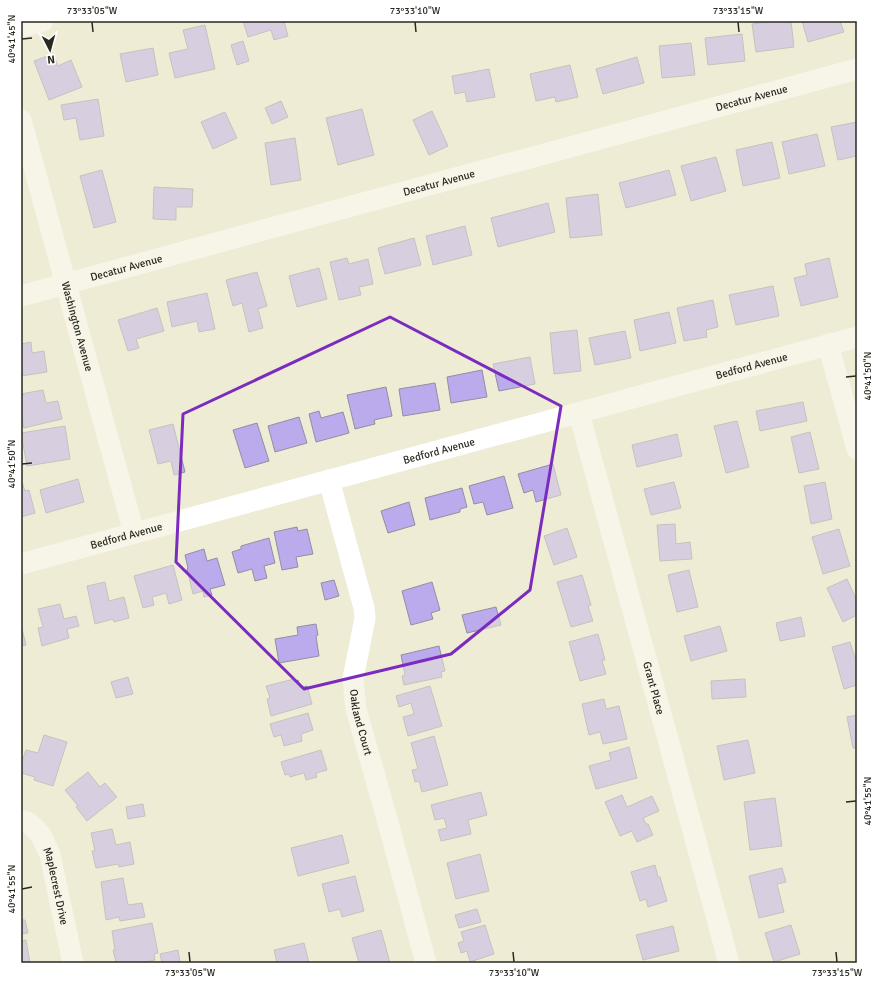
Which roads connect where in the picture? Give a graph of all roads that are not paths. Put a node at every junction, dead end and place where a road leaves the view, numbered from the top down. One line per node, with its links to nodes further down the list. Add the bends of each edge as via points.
1 (43, 21): 2 (street)
2 (21, 27)
3 (857, 69): 5 (street, Decatur Avenue)
4 (21, 120): 5 (street, Washington Avenue)
5 (66, 283): 6 (street, Decatur Avenue); 12 (street, Washington Avenue)
6 (21, 296)
7 (857, 336): 8 (street, Bedford Avenue)
8 (828, 344): 9 (street, Bedford Avenue); 10 (street)
9 (579, 413): 11 (street, Bedford Avenue); 17 (street, Grant Place)
10 (857, 449)
11 (329, 480): 12 (street, Bedford Avenue); 16 (street, Oakland Court, via 364,608 365,618 353,679 356,709)
12 (134, 533): 13 (street, Bedford Avenue)
13 (21, 564)
14 (21, 820): 15 (street, Maplecrest Drive, via 29,823 41,835 50,855)
15 (73, 963)
16 (426, 963)
17 (729, 963)

